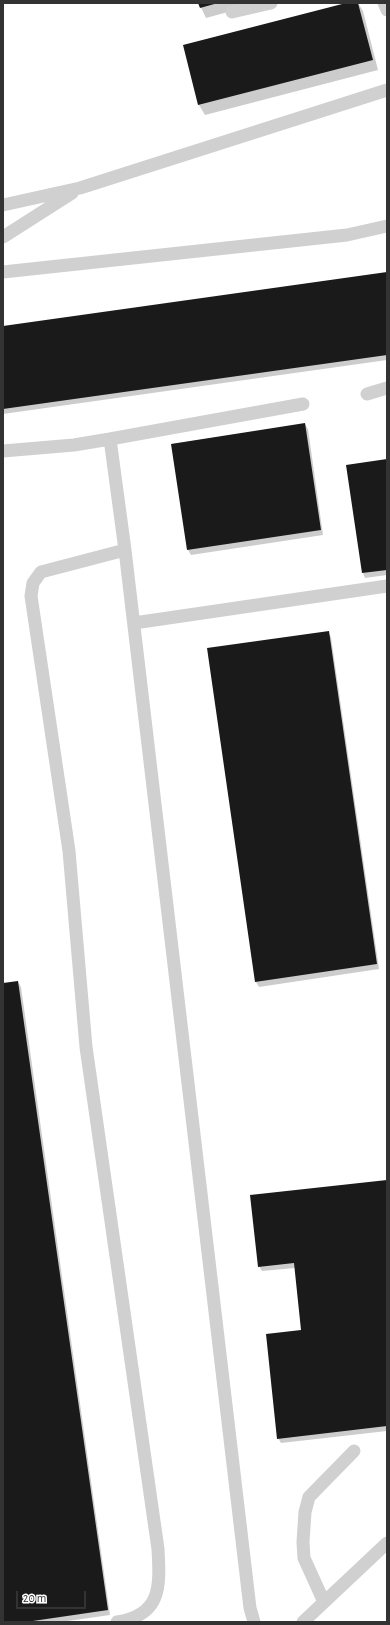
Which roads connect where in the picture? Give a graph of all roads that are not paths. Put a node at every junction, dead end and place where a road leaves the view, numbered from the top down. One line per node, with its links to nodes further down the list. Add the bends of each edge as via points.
1 (271, 3): 4 (lane)
2 (384, 3): 3 (lane)
3 (387, 10)
4 (232, 12)
5 (387, 90): 6 (lane)
6 (80, 188): 7 (lane); 9 (lane)
7 (3, 205)
8 (387, 226): 10 (lane, via 347,235)
9 (3, 237)
10 (3, 272)
11 (387, 388): 12 (lane)
12 (367, 394)
13 (303, 404): 14 (lane)
14 (110, 440): 15 (lane); 16 (lane)
15 (3, 451)
16 (125, 550): 18 (lane); 22 (lane, via 41,572 33,583 31,596 69,850 86,1047 160,1576 158,1590 149,1608 132,1620)
17 (387, 586): 18 (lane)
18 (134, 623): 23 (lane, via 250,1608)
19 (354, 1451): 21 (lane, via 309,1497 305,1512 302,1542 304,1558)
20 (387, 1543): 21 (lane)
21 (324, 1602): 24 (lane)
22 (117, 1622)
23 (254, 1622)
24 (303, 1622)

